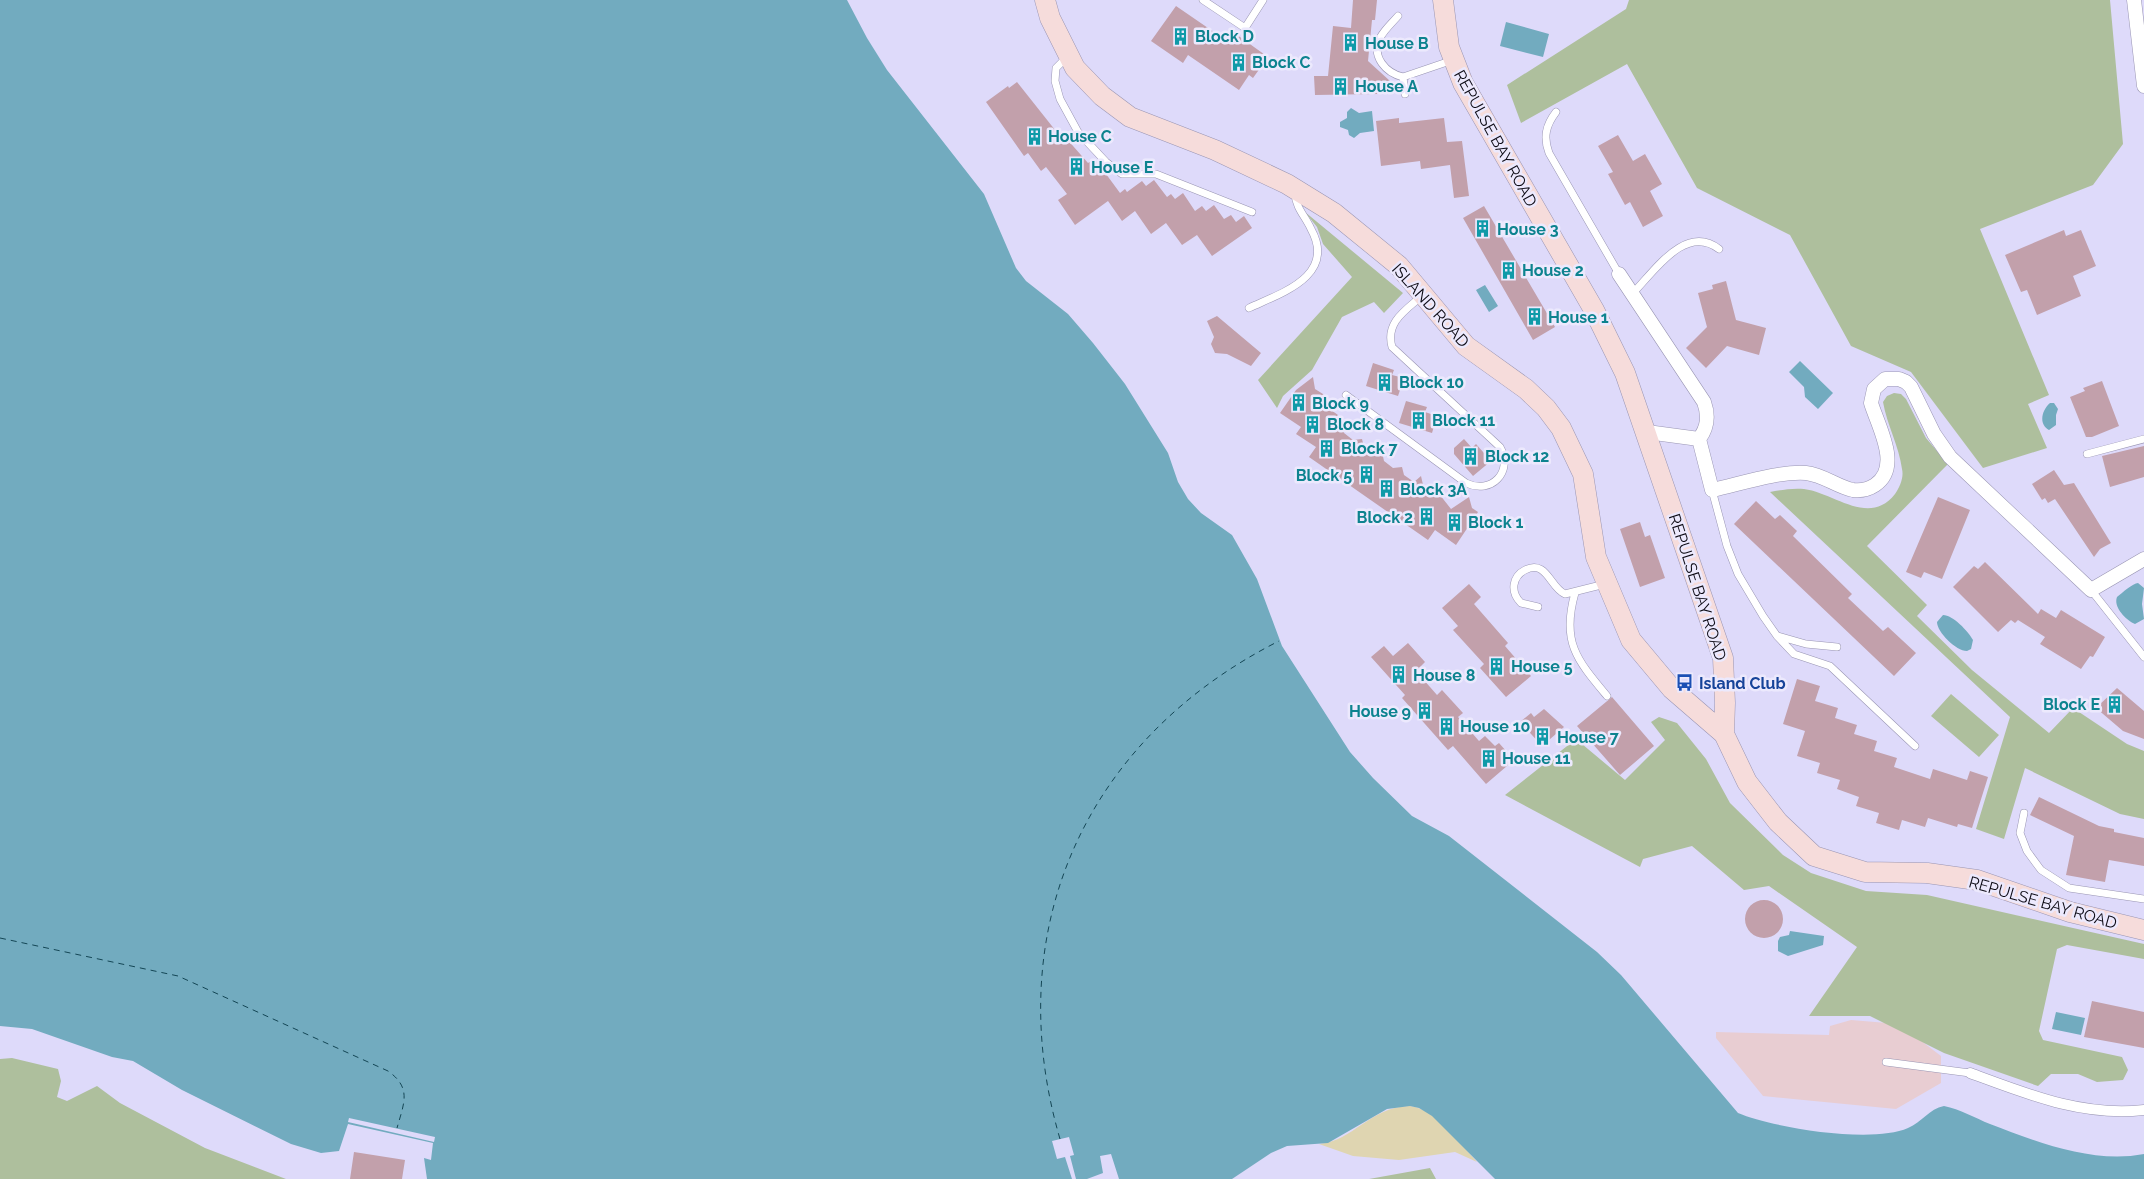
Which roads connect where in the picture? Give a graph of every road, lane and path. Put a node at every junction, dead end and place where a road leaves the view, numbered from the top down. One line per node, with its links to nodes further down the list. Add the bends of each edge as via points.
1 (1045, 0): 7 (main road, ISLAND ROAD, via 1050,18)
2 (1202, 0): 3 (lane, via 1245,28)
3 (1263, 0)
4 (1442, 0): 8 (main road, REPULSE BAY ROAD)
5 (2134, 0): 10 (street)
6 (1398, 16): 9 (lane, via 1381,36 1377,50 1387,71)
7 (1069, 55): 13 (main road, ISLAND ROAD, via 1075,68 1102,96 1130,117 1215,150); 14 (lane, via 1056,68 1055,81 1060,99 1078,132 1106,162 1122,174 1156,174)
8 (1453, 60): 9 (lane); 21 (main road, REPULSE BAY ROAD, via 1601,324 1625,373)
9 (1403, 77): 11 (lane)
10 (2144, 86)
11 (1404, 94)
12 (1556, 112): 16 (lane, via 1547,128 1549,153)
13 (1295, 190): 17 (main road, ISLAND ROAD, via 1334,213 1398,266); 19 (lane, via 1298,208 1316,239 1314,267 1304,281)
14 (1252, 212)
15 (1718, 249): 18 (lane, via 1704,241 1682,244)
16 (1619, 274): 18 (street)
17 (1424, 294): 20 (lane, via 1392,325 1392,347 1500,447 1505,466 1500,478 1488,486 1466,483); 27 (main road, ISLAND ROAD, via 1466,346 1526,389 1554,418 1586,482 1593,542)
18 (1632, 294): 22 (street, via 1704,402 1708,418)
19 (1249, 308)
20 (1346, 395)
21 (1647, 432): 22 (street); 35 (main road, REPULSE BAY ROAD, via 1723,658)
22 (1699, 439): 25 (street)
23 (2144, 439): 24 (lane)
24 (2087, 454)
25 (1712, 490): 28 (street, via 1796,473 1819,476 1852,490 1874,486 1884,475 1888,459 1871,396 1885,379 1899,379 1911,387 1934,434 1950,457); 31 (lane, via 1721,528 1738,574)
26 (2144, 559): 28 (street)
27 (1606, 584): 29 (lane); 35 (main road, ISLAND ROAD, via 1631,640 1672,689)
28 (2090, 590): 33 (lane)
29 (1575, 593): 30 (lane, via 1560,592 1547,573 1529,568 1518,575 1514,593 1521,603); 34 (lane, via 1570,619 1573,645 1582,666)
30 (1538, 608)
31 (1777, 636): 32 (lane, via 1806,644); 36 (lane, via 1794,654 1830,666)
32 (1837, 647)
33 (2144, 657)
34 (1607, 696)
35 (1724, 734): 39 (main road, REPULSE BAY ROAD, via 1747,782 1778,822 1814,856 1865,872 1927,873 1977,880 2070,912)
36 (1915, 746)
37 (2024, 813): 38 (lane, via 2020,833 2027,851 2041,870 2069,888)
38 (2144, 899)
39 (2144, 930)
40 (1886, 1062): 41 (lane)
41 (1970, 1074): 42 (street, via 2072,1107 2106,1112)
42 (2144, 1110)

